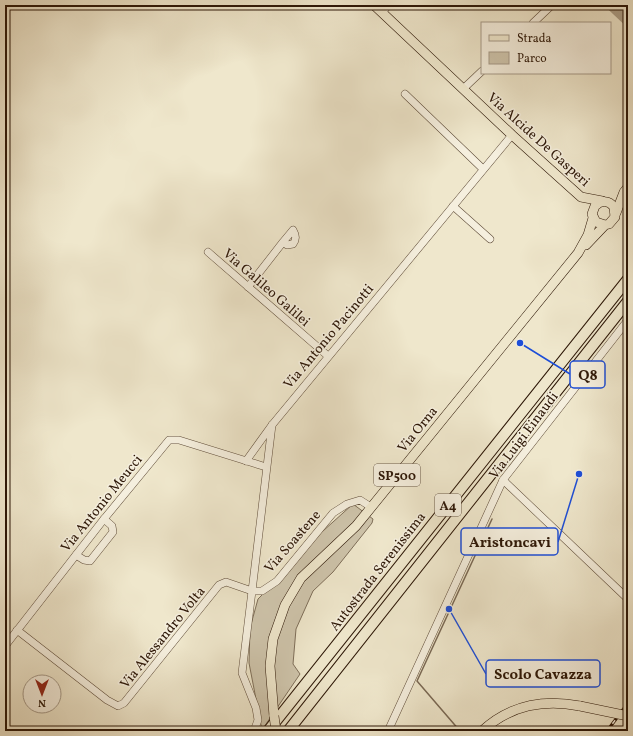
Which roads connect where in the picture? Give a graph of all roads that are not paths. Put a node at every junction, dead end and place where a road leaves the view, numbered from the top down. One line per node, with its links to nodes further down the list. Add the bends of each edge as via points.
1 (374, 5): 4 (main road, Via Alcide De Gasperi)
2 (389, 5): 4 (street)
3 (552, 5): 5 (street)
4 (382, 12): 7 (main road, Via Alcide De Gasperi)
5 (534, 22)
6 (481, 72): 7 (street)
7 (463, 89): 9 (main road, Via Alcide De Gasperi)
8 (405, 94): 10 (street)
9 (512, 135): 10 (street, Via Antonio Pacinotti); 12 (main road, Via Alcide De Gasperi)
10 (483, 169): 14 (street, Via Antonio Pacinotti)
11 (626, 190): 13 (main road, SP500); 15 (main road, SP500)
12 (581, 197): 13 (main road, Via Alcide De Gasperi); 16 (main road)
13 (603, 201): 15 (main road, via 612,204); 16 (main road, SP500, via 595,206)
14 (453, 206): 18 (street); 26 (street, Via Antonio Pacinotti)
15 (616, 213): 17 (main road, SP500, via 613,221)
16 (593, 216): 17 (main road, via 596,222); 21 (main road, Via Orna / SP500, via 588,235)
17 (605, 225): 21 (main road, SP500)
18 (490, 239)
19 (283, 242): 23 (street)
20 (208, 252): 23 (street, Via Galileo Galilei)
21 (578, 253): 33 (main road, Via Orna / SP500)
22 (628, 278): 42 (highway, Autostrada Serenissima / A4)
23 (248, 287): 26 (street, Via Galileo Galilei)
24 (628, 301): 44 (highway, Autostrada Serenissima / A4)
25 (628, 320): 32 (street, Via Luigi Einaudi)
26 (328, 356): 27 (street, Via Antonio Pacinotti)
27 (272, 425): 28 (street, Via Antonio Pacinotti); 29 (street)
28 (251, 452): 29 (street, via 262,450); 30 (street)
29 (267, 458): 31 (street)
30 (246, 461): 31 (street, Via Antonio Meucci); 34 (street, Via Antonio Meucci, via 179,440 169,440)
31 (266, 467): 36 (street)
32 (503, 480): 37 (street); 45 (street, Via Luigi Einaudi)
33 (371, 507): 36 (street, Via Soastene, via 360,500 334,513 277,581 262,590); 43 (main road, Via Orna / SP500, bridge, via 356,526 301,578 276,627 271,651 270,683)
34 (104, 519): 35 (street, Via Antonio Meucci); 35 (street, via 112,526 113,532 90,560 86,561)
35 (76, 555): 38 (street, Via Antonio Meucci)
36 (252, 590): 38 (street, Via Alessandro Volta, via 222,583 133,695 118,706); 41 (street, via 242,673 256,708 258,720)
37 (628, 599)
38 (17, 630): 39 (street, Via Antonio Meucci)
39 (5, 646)
40 (628, 716): 46 (main road, bridge, via 548,702 523,707 500,716)
41 (254, 731)
42 (268, 731)
43 (276, 731)
44 (288, 731)
45 (388, 731)
46 (482, 731)

